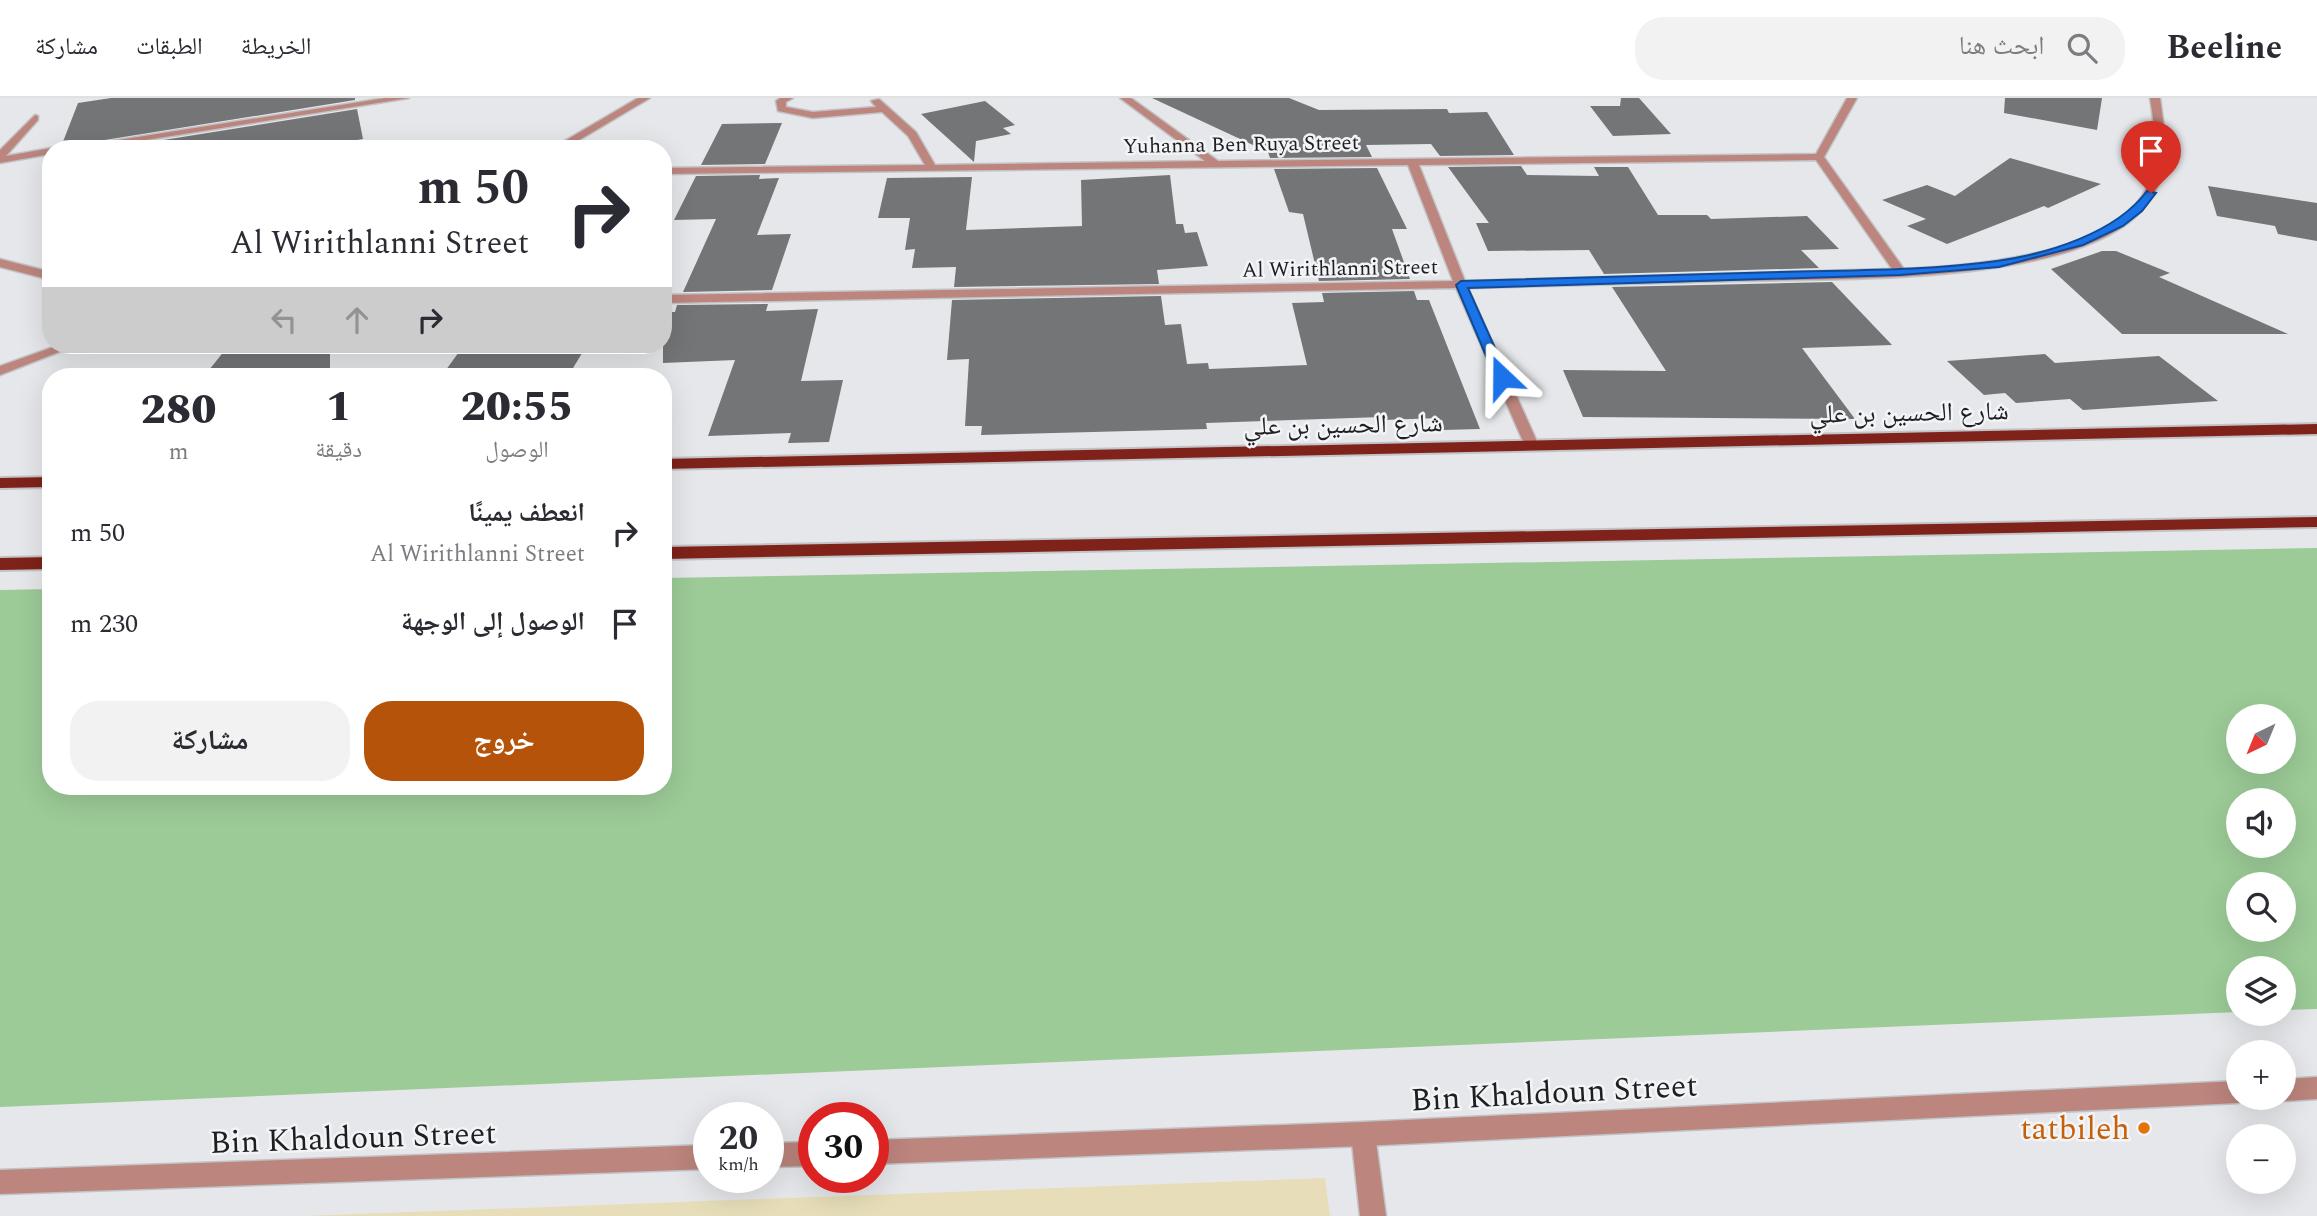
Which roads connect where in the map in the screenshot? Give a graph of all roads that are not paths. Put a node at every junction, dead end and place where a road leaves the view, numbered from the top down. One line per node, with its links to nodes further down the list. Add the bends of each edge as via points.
1 (404, 98): 10 (street)
2 (645, 98): 11 (street)
3 (788, 98): 8 (street, via 781,101 781,109 799,115)
4 (874, 98): 8 (street)
5 (1125, 98): 16 (street)
6 (1852, 98): 13 (street)
7 (2155, 98): 20 (street, Al Wirithlanni Street, via 2163,151 2145,201 2120,224 2079,242 1999,264)
8 (882, 109): 17 (street, via 912,134)
9 (35, 118): 14 (street)
10 (126, 140)
11 (572, 140)
12 (42, 152): 14 (street)
13 (1819, 157): 15 (street, Yuhanna Ben Ruya Street); 20 (street)
14 (0, 158)
15 (1412, 162): 16 (street, Yuhanna Ben Ruya Street); 22 (street)
16 (1214, 163): 17 (street, Yuhanna Ben Ruya Street)
17 (932, 168): 18 (street, Yuhanna Ben Ruya Street)
18 (672, 171)
19 (0, 263): 21 (street)
20 (1900, 272): 22 (street, Al Wirithlanni Street)
21 (42, 274)
22 (1461, 285): 23 (street, Al Wirithlanni Street); 27 (street)
23 (672, 299)
24 (46, 354): 25 (street)
25 (0, 371)
26 (2317, 429): 27 (highway, شارع الحسين بن علي)
27 (1532, 446): 28 (highway, شارع الحسين بن علي)
28 (672, 464)
29 (42, 482): 30 (highway)
30 (0, 483)
31 (2317, 522): 32 (highway)
32 (672, 553)
33 (42, 563): 34 (highway)
34 (0, 564)
35 (2317, 1088): 36 (street)
36 (2296, 1089)
37 (2226, 1093): 38 (street, Bin Khaldoun Street)
38 (1363, 1134): 39 (street, Bin Khaldoun Street); 42 (street)
39 (889, 1151)
40 (693, 1158): 41 (street, Bin Khaldoun Street)
41 (0, 1182)
42 (1373, 1216)

